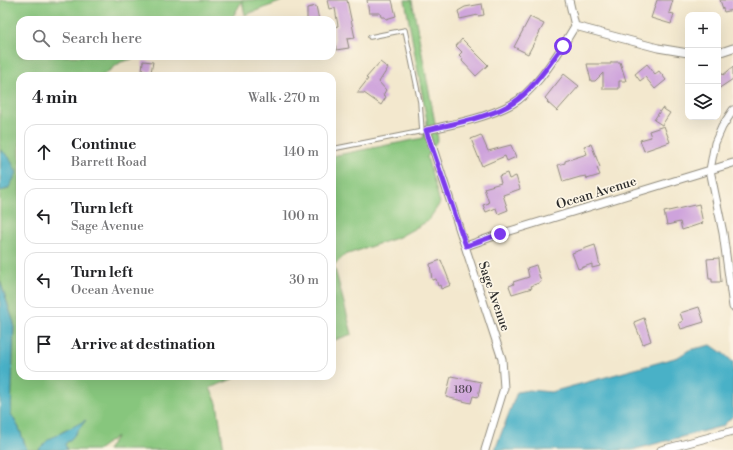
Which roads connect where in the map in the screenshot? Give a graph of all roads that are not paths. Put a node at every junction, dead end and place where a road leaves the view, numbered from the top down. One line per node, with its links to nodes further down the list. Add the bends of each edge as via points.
1 (569, 0): 2 (street)
2 (575, 26): 5 (street); 8 (street, via 540,76 522,97 512,104 461,122)
3 (370, 37): 8 (lane, via 405,30)
4 (733, 48): 6 (street)
5 (685, 52)
6 (721, 52)
7 (733, 110): 11 (street, via 715,143)
8 (424, 131): 9 (lane); 12 (street, Sage Avenue)
9 (336, 148)
10 (733, 163): 11 (street, Ocean Avenue)
11 (710, 170): 12 (street, Ocean Avenue); 13 (street, via 723,233)
12 (466, 246): 15 (street, Sage Avenue, via 497,340 504,374 504,388)
13 (733, 307)
14 (733, 431): 16 (street)
15 (485, 450)
16 (661, 450)

